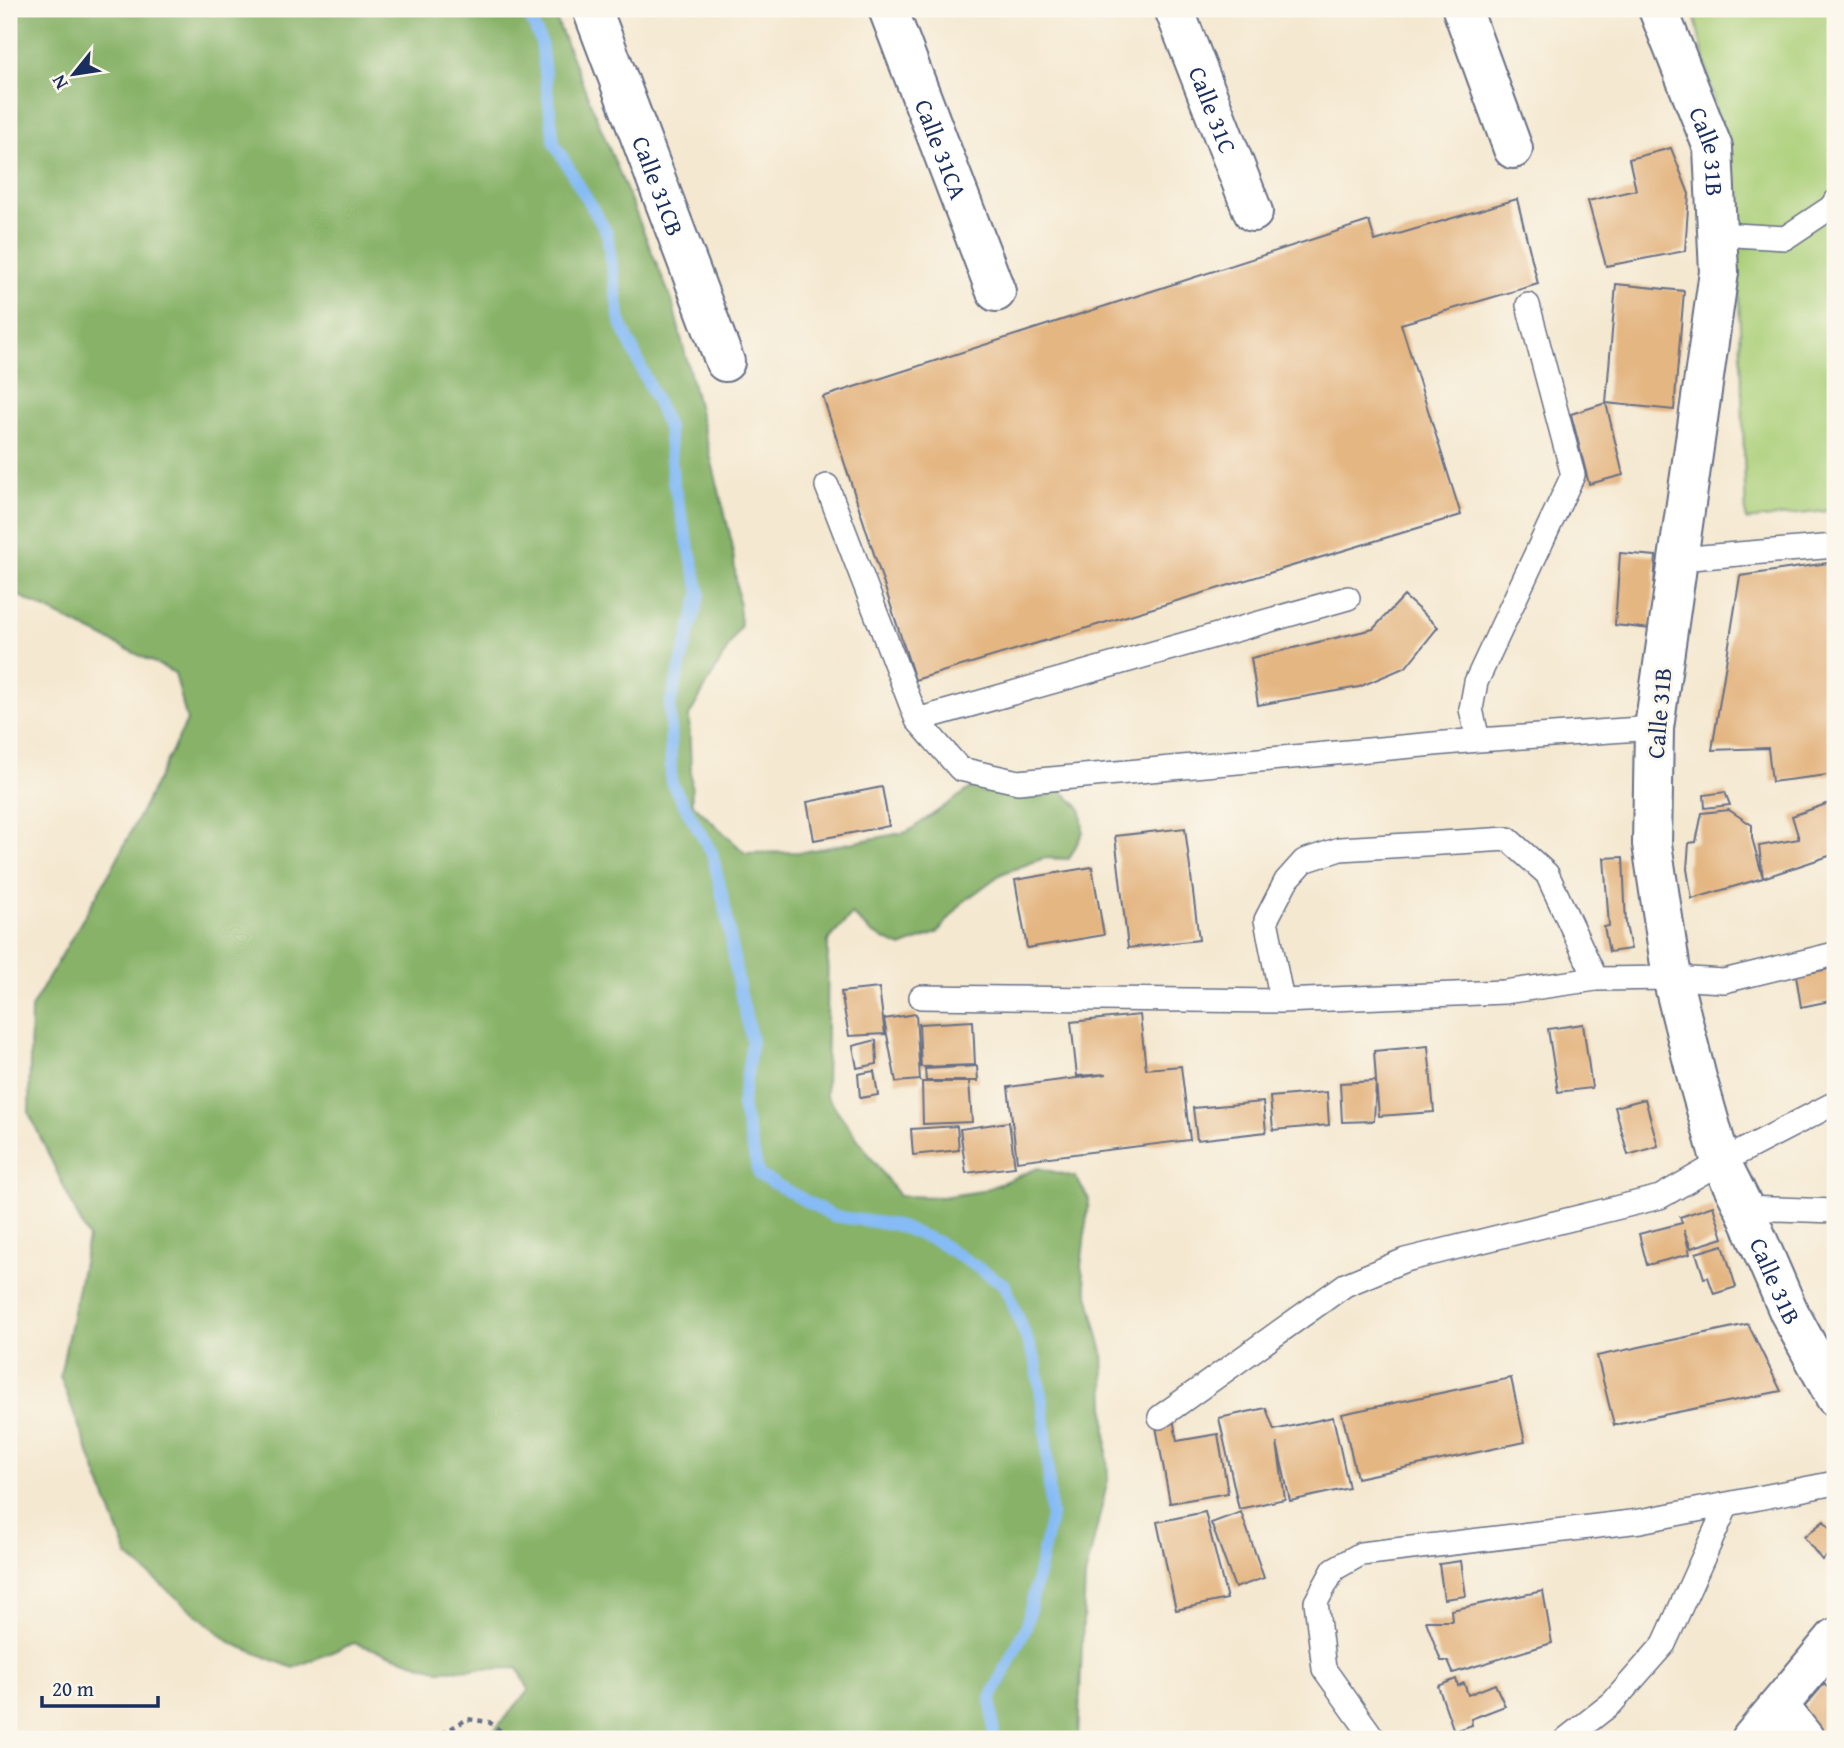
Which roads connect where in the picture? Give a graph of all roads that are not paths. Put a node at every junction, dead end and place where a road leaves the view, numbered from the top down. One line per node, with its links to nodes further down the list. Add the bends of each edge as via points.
1 (593, 9): 12 (street, Calle 31CB)
2 (887, 9): 10 (street, Calle 31CA)
3 (1174, 9): 8 (street, Calle 31C)
4 (1462, 9): 6 (street)
5 (1658, 9): 9 (street, Calle 31B, via 1713,148)
6 (1513, 149)
7 (1835, 202): 9 (lane, via 1785,237)
8 (1253, 212)
9 (1718, 234): 15 (street, Calle 31B, via 1719,272)
10 (996, 292)
11 (1528, 305): 19 (lane, via 1573,475 1476,682 1471,709)
12 (725, 362)
13 (827, 486): 17 (lane)
14 (1835, 546): 15 (lane)
15 (1678, 559): 18 (street, Calle 31B)
16 (1348, 598): 17 (lane)
17 (917, 720): 19 (lane, via 960,769 1018,782)
18 (1654, 728): 19 (lane); 21 (street, Calle 31B, via 1652,844)
19 (1478, 740)
20 (1835, 954): 21 (lane, via 1724,981)
21 (1672, 978): 22 (lane); 26 (street, Calle 31B)
22 (1596, 979): 24 (lane, via 1504,992); 24 (lane, via 1546,874 1508,839 1340,849 1304,861 1286,881 1266,920)
23 (921, 997): 24 (lane)
24 (1282, 1001)
25 (1835, 1103): 26 (lane)
26 (1721, 1162): 27 (street, Calle 31B); 30 (lane, via 1660,1197 1405,1260 1345,1286)
27 (1744, 1208): 28 (lane); 29 (street, Calle 31B, via 1789,1312)
28 (1835, 1211)
29 (1835, 1397)
30 (1160, 1417)
31 (1835, 1483): 32 (lane)
32 (1727, 1506): 35 (lane, via 1640,1521 1361,1554 1334,1569 1316,1602 1324,1669); 36 (lane, via 1664,1644 1612,1703)
33 (1835, 1638): 34 (street)
34 (1779, 1706): 37 (street); 38 (street)
35 (1374, 1739)
36 (1566, 1739)
37 (1751, 1739)
38 (1805, 1739)

